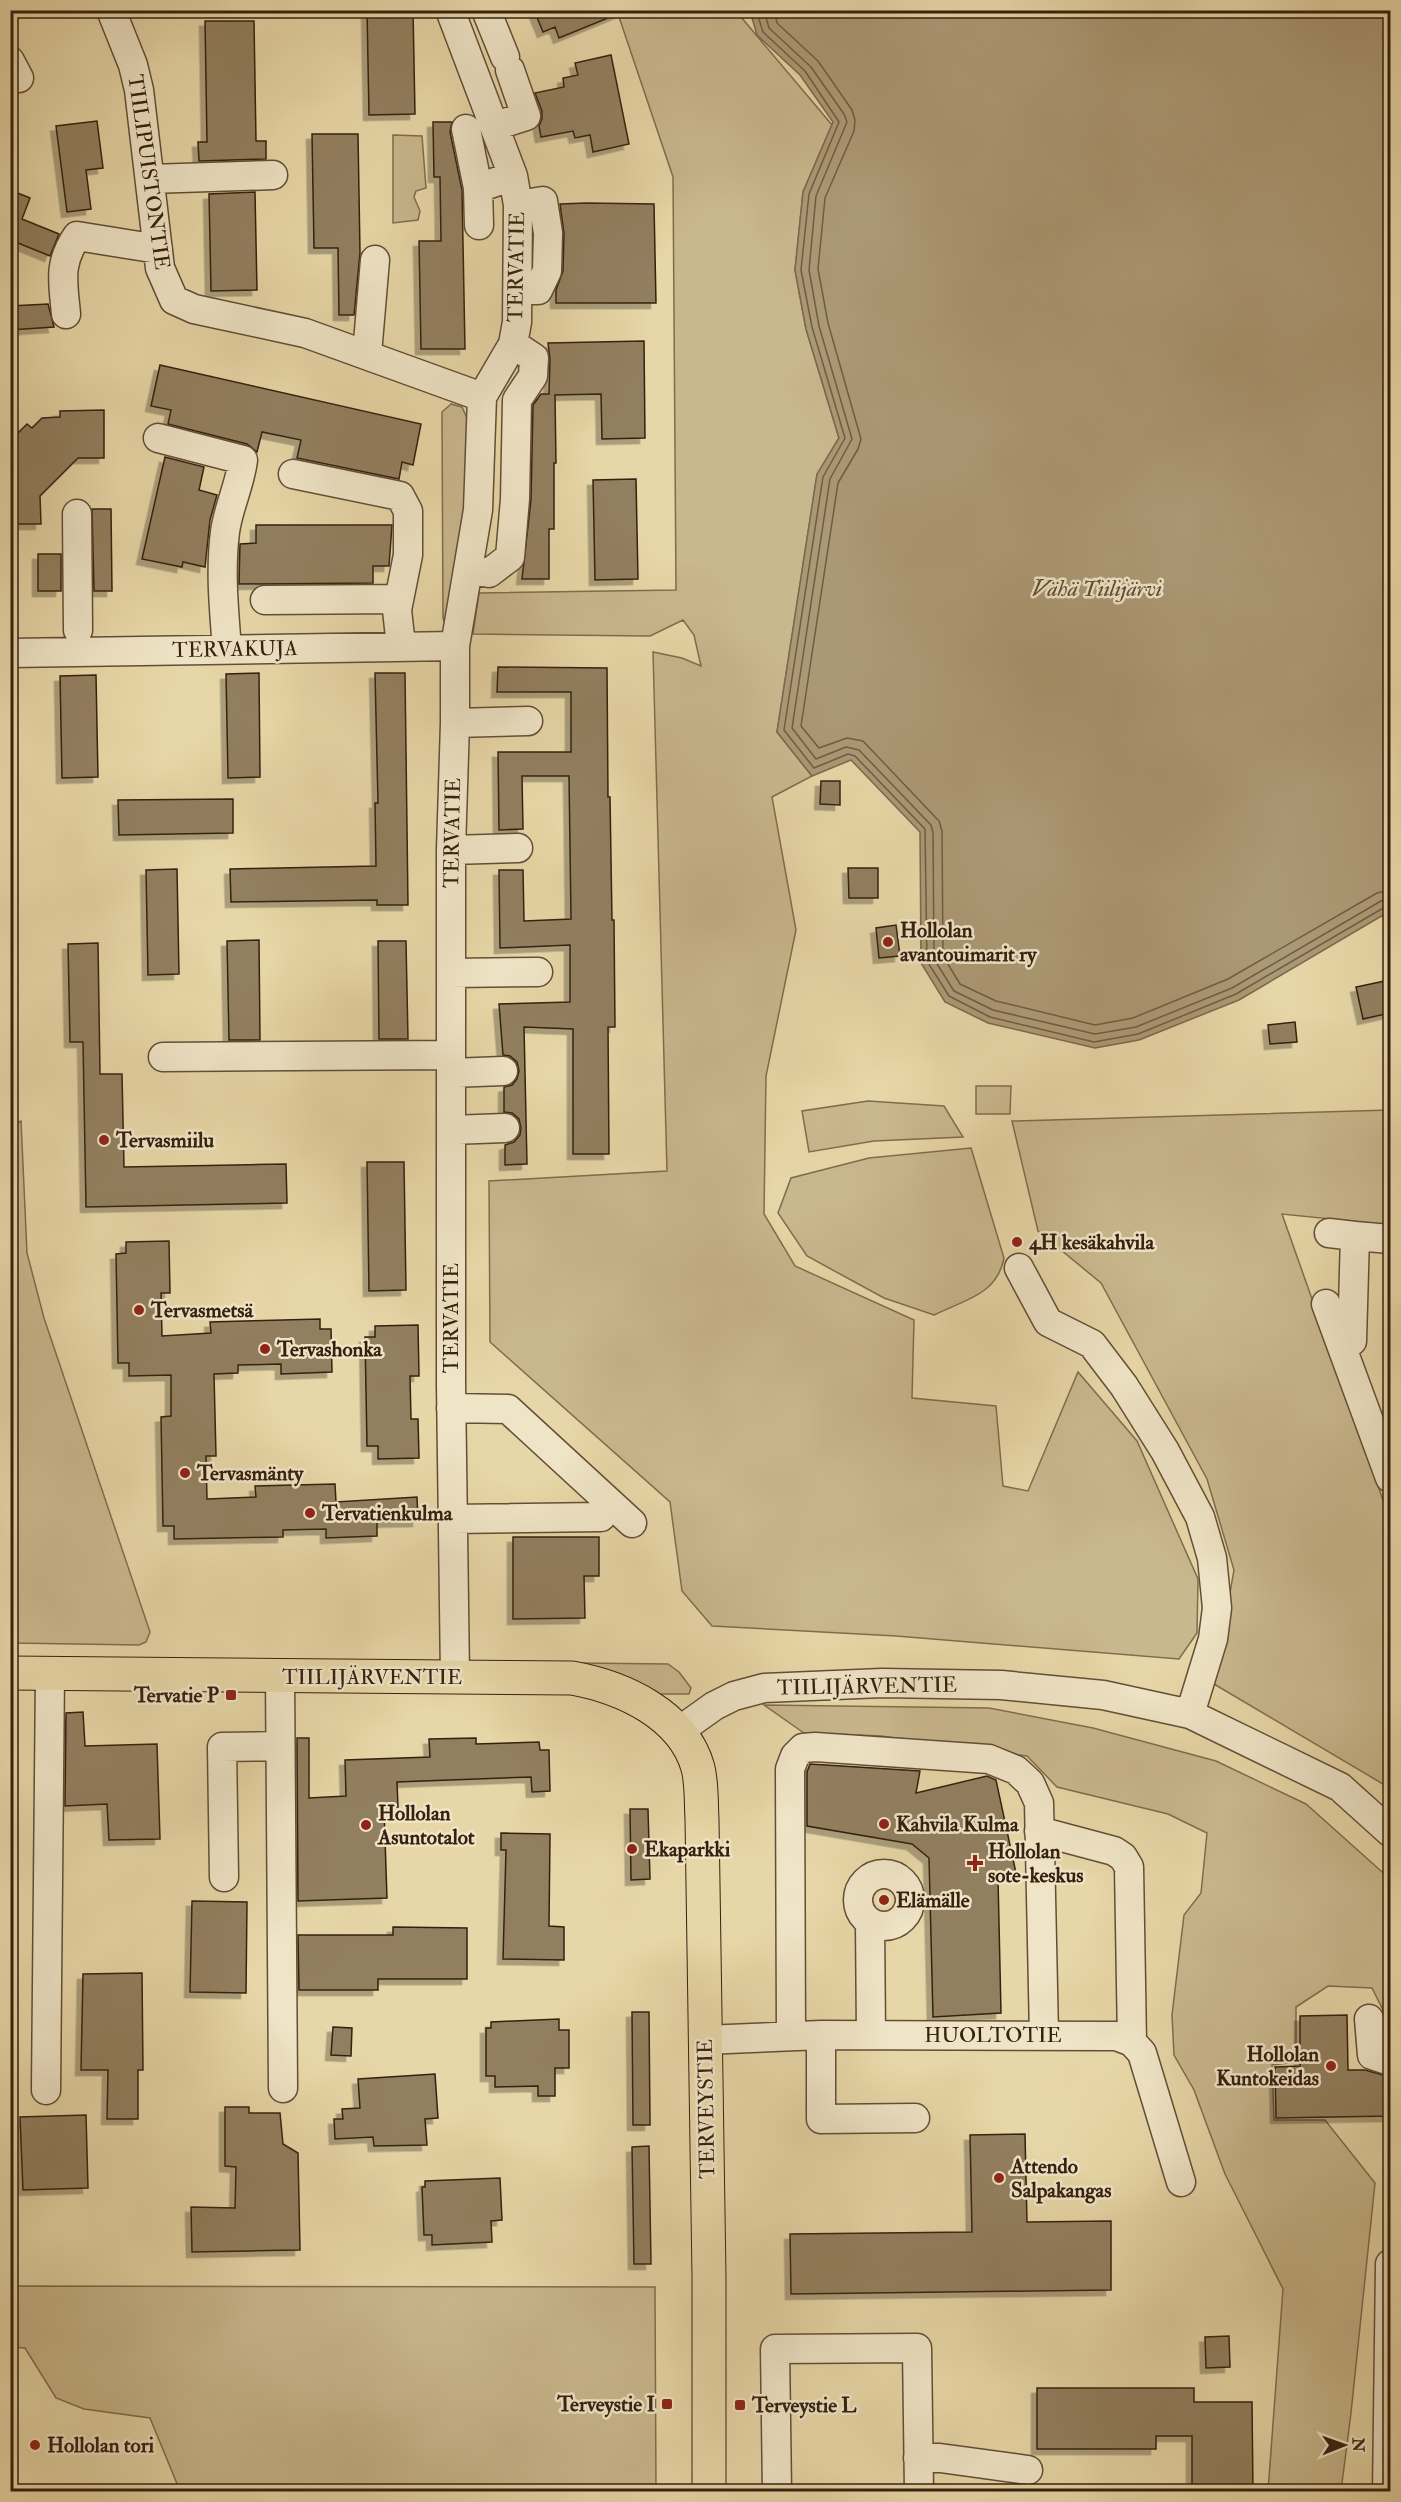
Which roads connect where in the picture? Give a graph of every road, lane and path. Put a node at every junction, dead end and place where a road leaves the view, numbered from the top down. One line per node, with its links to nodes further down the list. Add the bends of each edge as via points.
1 (111, 10): 8 (street, TIILIPUISTONTIE, via 140,90)
2 (450, 10): 4 (street, TERVATIE)
3 (486, 10): 4 (street, via 528,125)
4 (495, 126): 7 (street, TERVATIE)
5 (466, 129): 9 (street)
6 (273, 175): 8 (street)
7 (513, 176): 9 (street); 14 (street, TERVATIE, via 518,205 519,290)
8 (150, 178): 11 (street, TIILIPUISTONTIE)
9 (478, 188): 10 (street)
10 (479, 225)
11 (158, 249): 13 (street, via 77,236 65,254); 15 (street, TIILIPUISTONTIE, via 160,268 174,300 194,309 305,333)
12 (375, 260): 15 (street)
13 (66, 314)
14 (513, 344): 16 (street, TERVATIE); 18 (street, via 534,358 532,376 517,400)
15 (367, 354): 16 (street, TIILIPUISTONTIE)
16 (482, 397): 19 (street, TERVATIE)
17 (158, 438): 28 (street, via 243,460 225,530 221,573)
18 (516, 461): 19 (street); 22 (street, via 510,557 489,573)
19 (481, 462): 22 (street, TERVATIE)
20 (294, 474): 23 (street, via 400,496 408,511 408,555)
21 (77, 514): 25 (street)
22 (469, 570): 27 (street, TERVATIE)
23 (399, 599): 24 (street); 26 (street)
24 (265, 600)
25 (78, 630)
26 (401, 646): 27 (street, TERVAKUJA); 28 (street, TERVAKUJA)
27 (455, 646): 31 (street, TERVATIE)
28 (227, 649): 29 (street, TERVAKUJA)
29 (13, 653)
30 (528, 722): 31 (street)
31 (455, 723): 33 (street, TERVATIE)
32 (518, 848): 33 (street)
33 (451, 850): 35 (street, TERVATIE)
34 (538, 972): 35 (street)
35 (451, 973): 37 (street, TERVATIE)
36 (163, 1057): 37 (street)
37 (451, 1064): 38 (street); 40 (street, TERVATIE)
38 (503, 1071)
39 (505, 1128): 40 (street)
40 (451, 1130): 45 (street, TERVATIE)
41 (1390, 1239): 44 (street, via 1342,1234)
42 (1019, 1268): 54 (street, via 1048,1322 1092,1344 1124,1386 1165,1450 1200,1518 1212,1557 1217,1608 1213,1639)
43 (1326, 1304): 46 (street)
44 (1352, 1341)
45 (452, 1408): 48 (street, TERVATIE); 49 (street, via 508,1409)
46 (1390, 1478)
47 (601, 1517): 48 (street)
48 (453, 1519): 53 (street, TERVATIE)
49 (632, 1523)
50 (10, 1673): 51 (main road, TIILIJÄRVENTIE)
51 (50, 1673): 52 (main road, TIILIJÄRVENTIE); 70 (street)
52 (280, 1676): 53 (main road, TIILIJÄRVENTIE); 56 (street)
53 (455, 1677): 55 (main road, TIILIJÄRVENTIE, via 572,1678 594,1682 639,1700)
54 (1190, 1714): 55 (street, TIILIJÄRVENTIE, via 1103,1695 1001,1685 802,1685 764,1688 734,1696); 58 (street, TIILIJÄRVENTIE, via 1340,1787)
55 (679, 1731): 66 (main road, TERVEYSTIE, via 699,1769)
56 (279, 1746): 59 (street, via 222,1747); 69 (street)
57 (1039, 1831): 64 (street); 65 (street, via 1039,1803 1030,1783 1017,1770 989,1760 803,1748 790,1770); 67 (street, via 1114,1851 1129,1867)
58 (1390, 1832)
59 (224, 1877)
60 (870, 1923): 63 (street)
61 (1369, 2019): 68 (street, via 1372,2055)
62 (821, 2035): 63 (street, HUOLTOTIE); 65 (street, HUOLTOTIE); 71 (street, via 821,2119)
63 (871, 2035): 64 (street, HUOLTOTIE)
64 (1044, 2035): 67 (street, HUOLTOTIE, via 1116,2036)
65 (791, 2036): 66 (street, HUOLTOTIE)
66 (704, 2040): 76 (main road, TERVEYSTIE)
67 (1132, 2042): 72 (street, via 1148,2068)
68 (1390, 2061)
69 (283, 2088)
70 (46, 2090)
71 (915, 2118)
72 (1181, 2182)
73 (1390, 2264): 79 (street)
74 (918, 2458): 75 (street); 77 (street, via 917,2348 775,2349); 78 (street)
75 (1028, 2470)
76 (709, 2492)
77 (777, 2492)
78 (919, 2492)
79 (1387, 2492)

